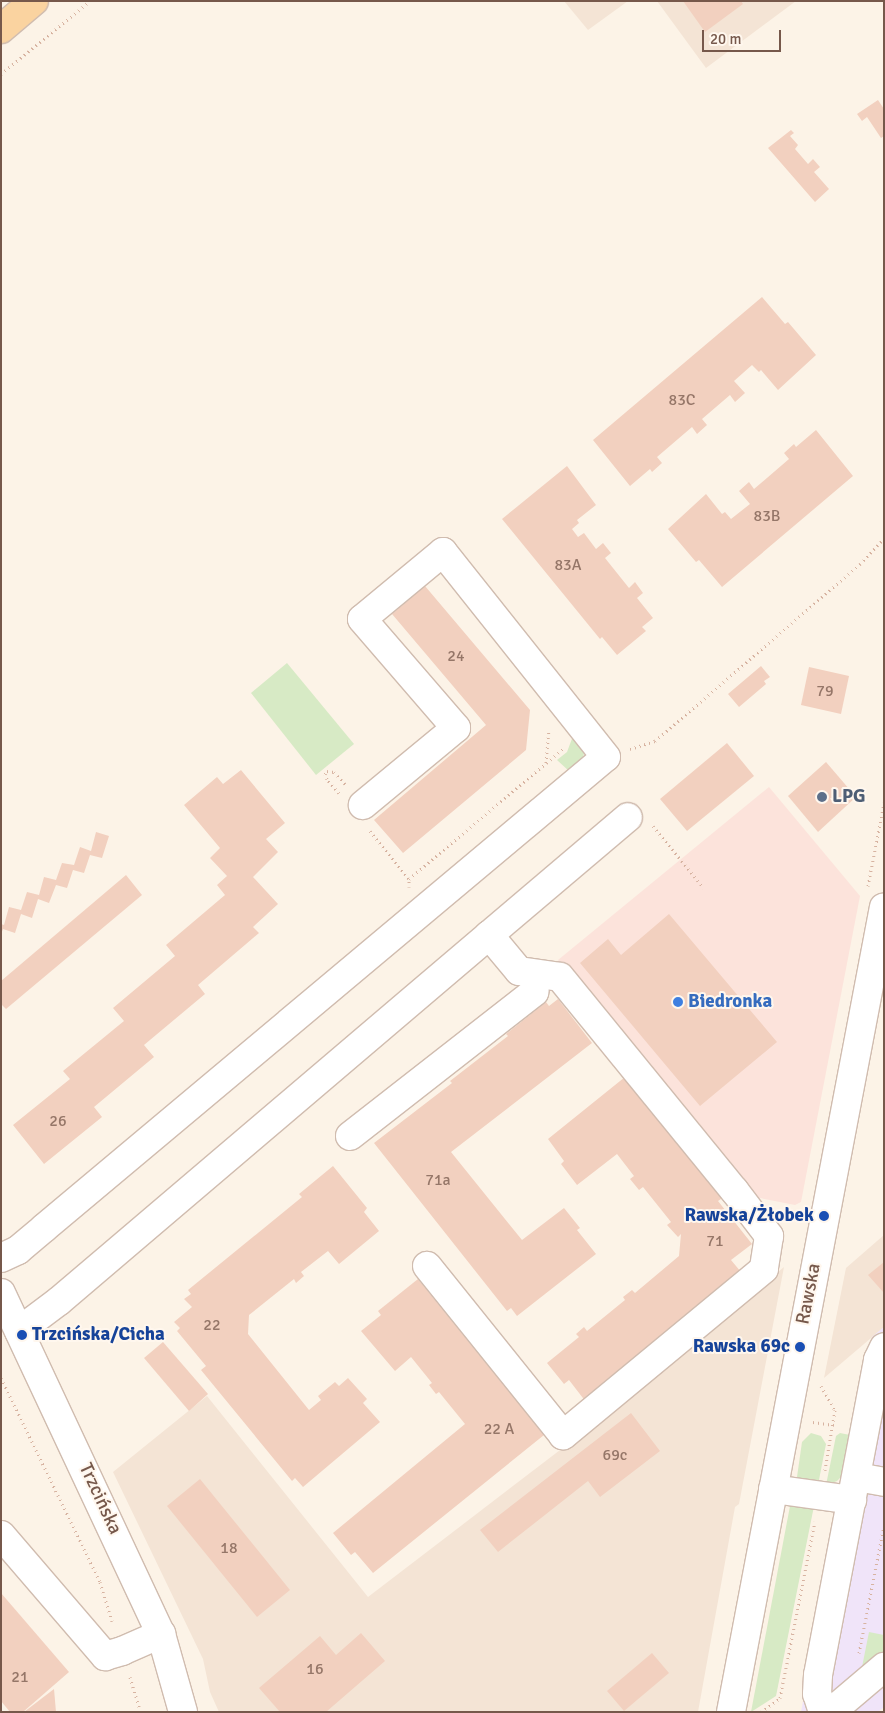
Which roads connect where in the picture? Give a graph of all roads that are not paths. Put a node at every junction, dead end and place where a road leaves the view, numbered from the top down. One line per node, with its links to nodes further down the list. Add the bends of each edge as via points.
1 (34, 1): 2 (main road)
2 (1, 29)
3 (363, 805): 9 (street, via 456,728 362,619 444,552 606,757 38,1234 18,1250)
4 (628, 817): 6 (street)
5 (884, 907): 15 (street, Rawska)
6 (489, 936): 7 (street, via 519,971); 12 (street, via 67,1294)
7 (537, 974): 8 (street, via 534,992); 10 (street, via 560,977 734,1190 769,1236 764,1268 564,1435)
8 (350, 1136)
9 (1, 1258)
10 (426, 1266)
11 (1, 1293): 12 (street, Trzcińska)
12 (19, 1331): 18 (street, Trzcińska)
13 (884, 1347): 16 (street, via 878,1360)
14 (884, 1482): 16 (street)
15 (773, 1489): 16 (street, via 820,1496); 21 (street, Rawska)
16 (855, 1489): 22 (street, via 818,1674 817,1694)
17 (1, 1536): 18 (street, via 105,1656)
18 (162, 1634): 20 (street, Trzcińska)
19 (884, 1667): 23 (street)
20 (183, 1712)
21 (731, 1712)
22 (824, 1712)
23 (831, 1712)

